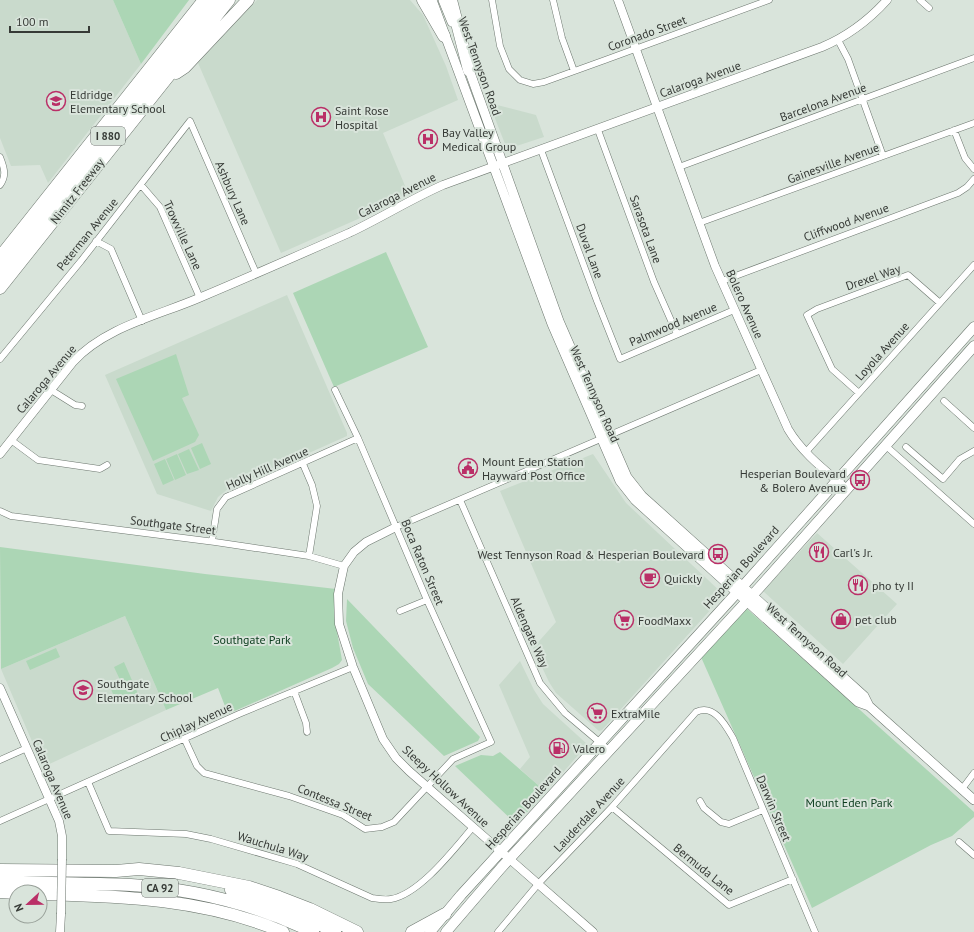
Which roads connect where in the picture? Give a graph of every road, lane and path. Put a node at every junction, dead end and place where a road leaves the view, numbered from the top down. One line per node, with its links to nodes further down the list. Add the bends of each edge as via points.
1 (196, 0): 17 (highway)
2 (204, 0): 17 (highway, Nimitz Freeway / I 880)
3 (216, 0): 45 (highway, I 880)
4 (229, 0): 24 (highway, Nimitz Freeway / I 880)
5 (248, 0): 24 (highway, via 185,68)
6 (423, 0): 18 (highway)
7 (432, 0): 18 (main road, West Tennyson Road)
8 (443, 0): 22 (main road, West Tennyson Road)
9 (451, 0): 22 (highway)
10 (492, 0): 23 (street, Coronado Street, via 500,46 510,69 520,80 533,84)
11 (553, 0): 23 (street, via 562,38)
12 (618, 0): 20 (street, Bolero Avenue)
13 (769, 0): 20 (street, Coronado Street)
14 (887, 0): 19 (street, Calaroga Avenue, via 865,22)
15 (920, 0): 16 (street)
16 (929, 8)
17 (190, 17): 43 (highway, Nimitz Freeway / I 880)
18 (444, 36): 36 (main road, West Tennyson Road)
19 (838, 40): 25 (street); 26 (street, Calaroga Avenue)
20 (636, 49): 23 (street, Coronado Street); 26 (street, Bolero Avenue)
21 (974, 58): 25 (street, Barcelona Avenue)
22 (469, 70): 34 (main road, West Tennyson Road)
23 (574, 71)
24 (164, 82): 48 (highway, Nimitz Freeway / I 880)
25 (863, 99): 32 (street); 35 (street, Barcelona Avenue)
26 (657, 108): 29 (street, Calaroga Avenue); 35 (street, Bolero Avenue)
27 (190, 121): 40 (street, Peterman Avenue); 46 (street, Ashbury Lane)
28 (974, 123): 30 (street, Gainesville Avenue)
29 (598, 130): 31 (street, Calaroga Avenue); 54 (street, Sarasota Lane, via 654,282)
30 (954, 130): 32 (street, Gainesville Avenue); 37 (street, via 965,158)
31 (541, 150): 34 (street, Calaroga Avenue); 57 (street, Duval Lane)
32 (883, 156): 41 (street, Gainesville Avenue)
33 (0, 157): 39 (street, via 4,167 4,180)
34 (503, 164): 36 (street, Calaroga Avenue); 65 (main road, West Tennyson Road, via 559,321)
35 (679, 166): 41 (street, Bolero Avenue)
36 (493, 168): 46 (street, Calaroga Avenue, via 425,192 351,232); 65 (main road, West Tennyson Road, via 552,324)
37 (974, 169)
38 (974, 179): 47 (street, Cliffwood Avenue, via 958,193)
39 (0, 185)
40 (141, 185): 42 (street, Peterman Avenue); 49 (street, Trowville Lane, via 160,207)
41 (700, 223): 47 (street, Bolero Avenue)
42 (96, 241): 52 (street, via 111,249); 56 (street, Peterman Avenue)
43 (0, 258)
44 (974, 265): 50 (street, Loyola Avenue)
45 (0, 272)
46 (256, 273): 49 (street, Calaroga Avenue)
47 (722, 281): 51 (street, Bolero Avenue)
48 (0, 288)
49 (200, 298): 52 (street, Calaroga Avenue)
50 (940, 303): 61 (street, Loyola Avenue); 61 (street, Drexel Way, via 908,275 817,309 808,315 832,369)
51 (734, 310): 54 (street, Palmwood Avenue); 58 (street, Bolero Avenue)
52 (142, 321): 59 (street, Calaroga Avenue, via 91,345 73,362)
53 (974, 327): 75 (main road, Hesperian Boulevard)
54 (677, 334): 57 (street, Palmwood Avenue)
55 (974, 346): 68 (main road, Hesperian Boulevard)
56 (0, 359)
57 (620, 359)
58 (761, 370): 65 (street); 71 (street, Bolero Avenue, via 788,430)
59 (51, 390): 63 (street, via 75,405); 67 (street, Calaroga Avenue)
60 (336, 390): 66 (street, Boca Raton Street)
61 (859, 393): 71 (street, Loyola Avenue)
62 (944, 401): 64 (street)
63 (82, 406)
64 (974, 428)
65 (605, 437): 77 (street); 84 (main road, West Tennyson Road, via 627,477 642,496)
66 (358, 438): 73 (street, Holly Hill Avenue); 80 (street, Boca Raton Street)
67 (11, 440): 72 (street, Calaroga Avenue); 74 (street, via 38,460 100,469)
68 (886, 446): 76 (main road, Hesperian Boulevard); 79 (street)
69 (906, 447): 70 (street, via 942,479 960,459)
70 (974, 451)
71 (806, 452): 75 (street, Bolero Avenue)
72 (0, 454)
73 (303, 464): 81 (street, Holly Hill Avenue, via 226,497 217,509); 82 (street, via 317,506)
74 (107, 465)
75 (837, 480): 76 (street, Bolero Avenue); 84 (main road, Hesperian Boulevard)
76 (846, 489): 85 (main road, Hesperian Boulevard)
77 (460, 500): 80 (street); 96 (street, Aldengate Way, via 540,683 558,706)
78 (0, 511): 81 (street, Southgate Street, via 11,516)
79 (974, 524)
80 (396, 527): 83 (street, Sleepy Hollow Avenue, via 366,542 354,552); 86 (street, Boca Raton Street)
81 (212, 541): 82 (street, Southgate Street)
82 (309, 556): 83 (street, Southgate Street)
83 (344, 566): 88 (street, Sleepy Hollow Avenue, via 338,594 339,624)
84 (739, 589): 85 (main road, West Tennyson Road); 96 (main road, Hesperian Boulevard)
85 (749, 598): 98 (main road, Hesperian Boulevard); 103 (main road, West Tennyson Road, via 858,702 869,706)
86 (427, 600): 87 (street); 95 (street, Boca Raton Street)
87 (400, 611)
88 (353, 667): 90 (street, Chiplay Avenue); 102 (street, Sleepy Hollow Avenue, via 383,739 396,758)
89 (0, 688): 91 (street, Calaroga Avenue)
90 (294, 691): 93 (street); 94 (street, Chiplay Avenue)
91 (2, 698): 97 (street, Calaroga Avenue)
92 (696, 712): 107 (street, Lauderdale Avenue); 108 (street, Darwin Street, via 711,712 724,723 733,738)
93 (307, 732)
94 (185, 740): 101 (street, Chiplay Avenue); 102 (street, Contessa Street, via 197,766 204,773 289,796 343,815 365,829 389,826)
95 (491, 742): 102 (street, Contessa Street, via 453,759)
96 (600, 743): 98 (street, Aldengate Way); 112 (main road, Hesperian Boulevard)
97 (27, 748): 99 (street); 104 (street, Calaroga Avenue)
98 (610, 751): 114 (main road, Hesperian Boulevard)
99 (0, 760)
100 (974, 773): 103 (street)
101 (88, 782): 104 (street, Chiplay Avenue); 110 (street, Wauchula Way, via 109,832 186,834 211,839 297,864 372,898 392,899 420,884)
102 (426, 787): 110 (street, Sleepy Hollow Avenue)
103 (962, 789): 105 (main road, West Tennyson Road)
104 (50, 800): 109 (street); 123 (street, Calaroga Avenue, bridge, via 62,833)
105 (974, 800)
106 (700, 801): 108 (street, via 704,808 721,822 729,824)
107 (612, 807): 117 (street, Bermuda Lane, via 729,905); 119 (street, Lauderdale Avenue)
108 (763, 810): 117 (street, Darwin Street)
109 (0, 821)
110 (473, 827): 112 (street, Sleepy Hollow Avenue)
111 (959, 842): 113 (street)
112 (501, 852): 114 (street, Sleepy Hollow Avenue); 121 (main road, Hesperian Boulevard)
113 (974, 855)
114 (510, 859): 119 (street, Sleepy Hollow Avenue); 131 (main road, Hesperian Boulevard)
115 (0, 870): 116 (highway)
116 (116, 871): 127 (highway, via 237,892 294,912); 128 (highway, via 179,873 249,887 310,909)
117 (793, 879): 134 (street, Darwin Street)
118 (0, 881): 126 (highway, CA 92, via 131,885 189,892 246,906)
119 (539, 883): 132 (street, Lauderdale Avenue); 133 (street, Sleepy Hollow Avenue)
120 (48, 894): 122 (highway, CA 92, via 156,899)
121 (445, 914): 129 (highway); 130 (main road, Hesperian Boulevard)
122 (256, 922): 124 (highway); 125 (highway, CA 92)
123 (60, 932)
124 (269, 932)
125 (283, 932)
126 (313, 932)
127 (335, 932)
128 (357, 932)
129 (412, 932)
130 (430, 932)
131 (446, 932)
132 (498, 932)
133 (593, 932)
134 (815, 932)

